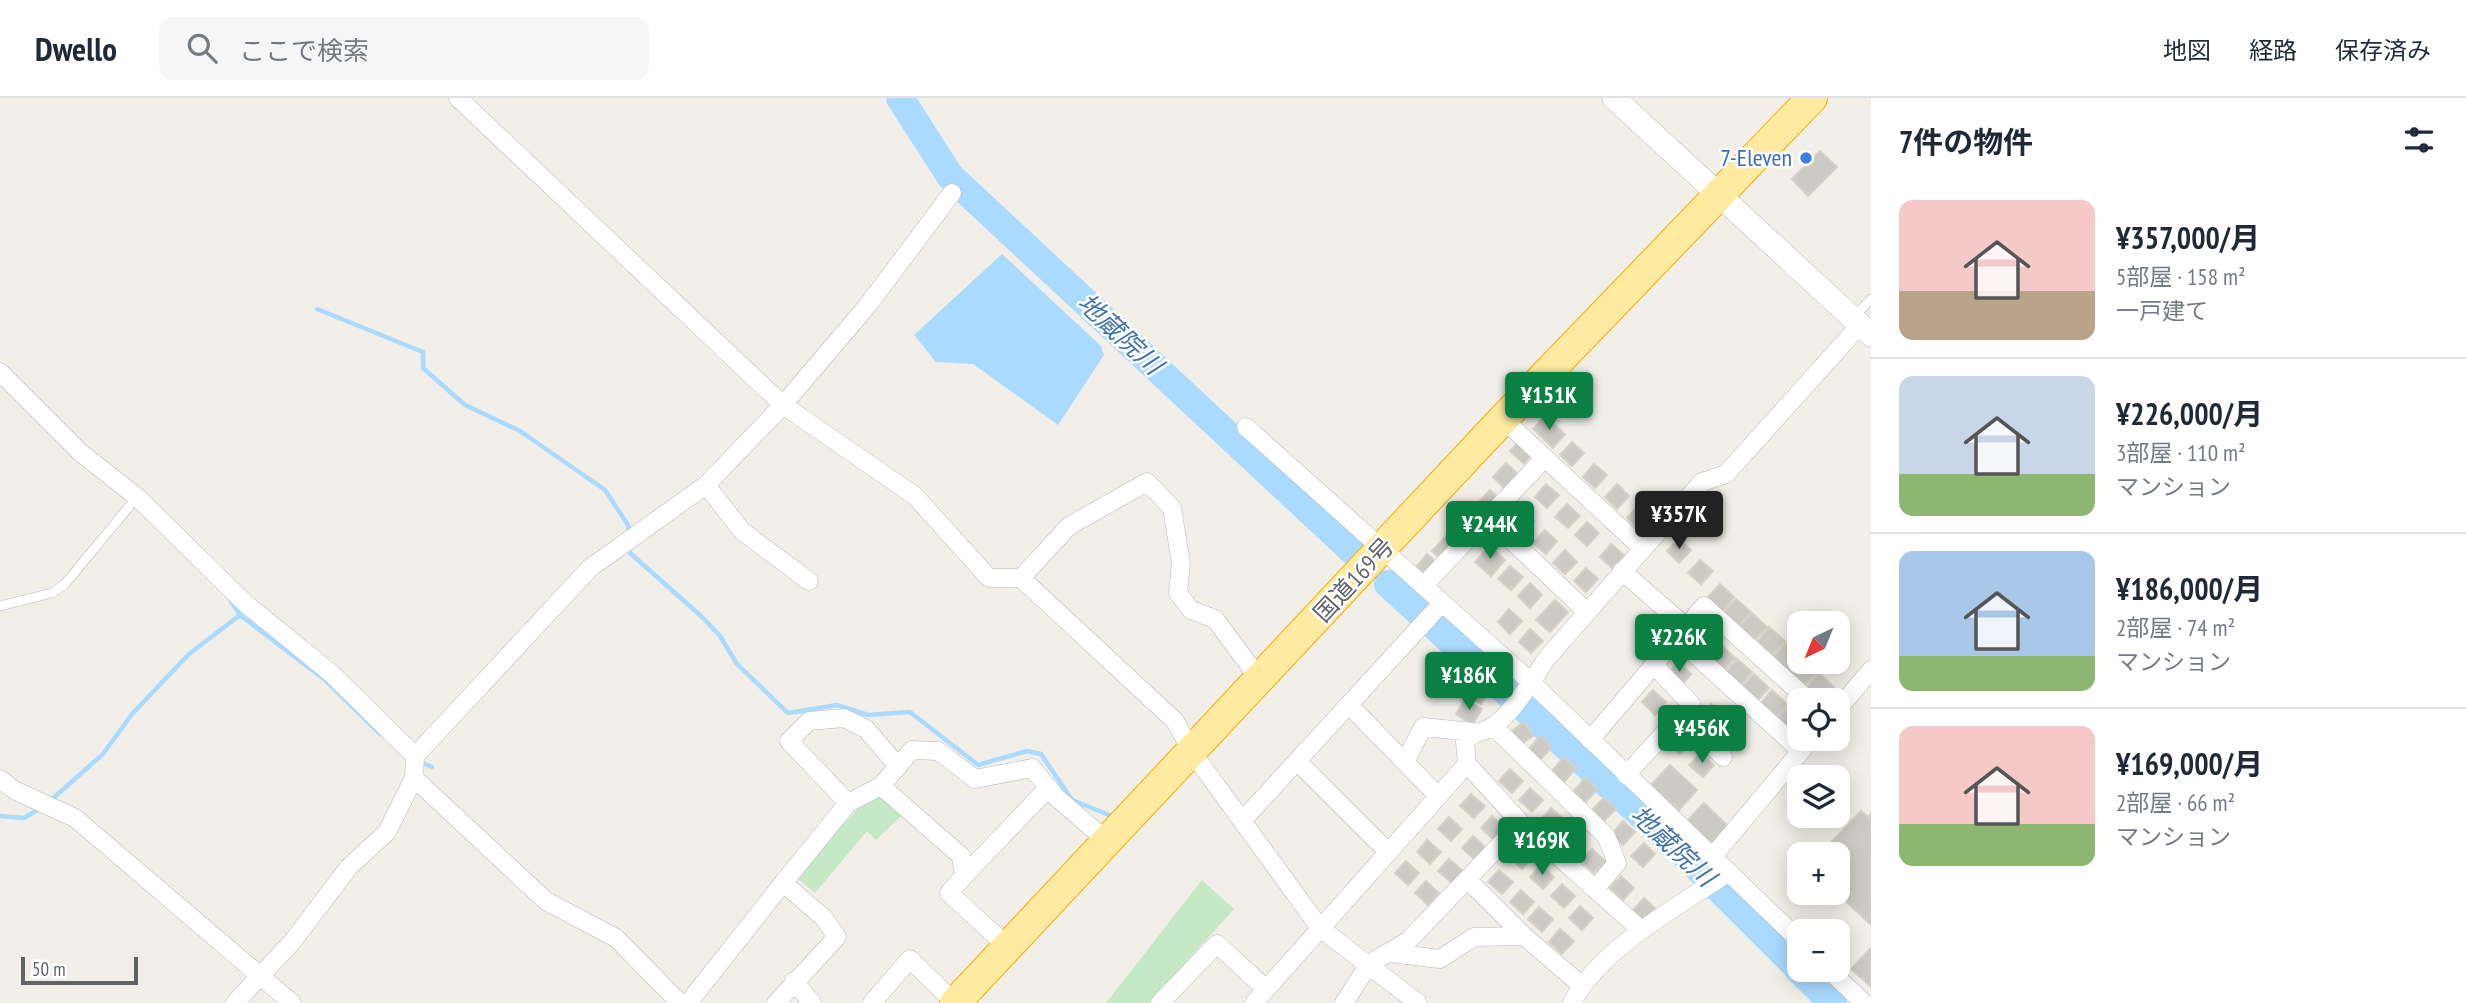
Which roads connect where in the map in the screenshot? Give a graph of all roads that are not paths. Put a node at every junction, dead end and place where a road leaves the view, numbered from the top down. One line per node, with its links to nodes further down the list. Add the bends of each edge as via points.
1 (458, 98): 9 (street)
2 (1614, 98): 5 (street)
3 (1812, 98): 5 (highway, 国道169号)
4 (952, 193): 9 (street, via 868,305)
5 (1718, 193): 7 (street); 10 (highway, 国道169号)
6 (1871, 299): 7 (lane)
7 (1861, 326): 16 (street, via 1726,474 1702,482)
8 (0, 372): 14 (street)
9 (783, 405): 13 (street); 19 (street, via 915,496 989,578)
10 (1503, 419): 12 (street); 17 (highway, 国道169号)
11 (1246, 427): 17 (street)
12 (1545, 458): 15 (street); 16 (street)
13 (706, 485): 20 (street, via 743,531); 40 (street, via 590,568)
14 (133, 501): 22 (lane, via 65,584 52,593); 40 (street, via 332,674)
15 (1488, 518): 21 (street); 23 (street)
16 (1642, 548): 18 (street)
17 (1382, 550): 21 (street); 28 (highway, 国道169号)
18 (1622, 571): 23 (street); 25 (street)
19 (1021, 578): 28 (street, via 1069,526 1147,482 1172,508 1181,563 1178,593 1191,610 1215,619); 38 (street, via 1175,721)
20 (809, 581)
21 (1423, 586): 24 (street)
22 (0, 606)
23 (1587, 612): 30 (street)
24 (1432, 614): 30 (street); 32 (street)
25 (1682, 632): 26 (street); 29 (street, via 1704,606); 35 (street)
26 (1654, 665): 33 (street, via 1691,704); 37 (street)
27 (1871, 670): 31 (street)
28 (1260, 680): 38 (highway, 国道169号)
29 (1795, 688)
30 (1522, 694): 34 (street); 37 (street)
31 (1850, 695)
32 (1349, 705): 42 (street); 43 (street)
33 (1682, 714): 41 (street); 46 (street)
34 (1493, 726): 36 (street); 62 (street, via 1606,836 1617,863)
35 (1787, 727)
36 (1472, 732): 43 (street, via 1423,727); 44 (street, via 1465,742)
37 (1590, 740): 46 (street)
38 (1192, 751): 53 (street); 55 (highway, 国道169号)
39 (1802, 751): 57 (street)
40 (415, 756): 47 (street)
41 (1723, 757)
42 (1297, 761): 53 (street); 56 (street)
43 (1405, 762): 51 (street)
44 (1467, 764): 51 (street); 54 (street)
45 (897, 765): 49 (street); 50 (street, via 912,750 938,751 975,779 1032,768); 52 (street, via 866,729 844,718 808,721 789,741)
46 (1626, 775): 57 (street)
47 (414, 778): 70 (street, via 387,832 349,867); 77 (street, via 546,901 616,938)
48 (0, 779): 70 (street, via 75,818)
49 (881, 786): 52 (street); 58 (street, via 961,856)
50 (1048, 788): 55 (street); 58 (street)
51 (1438, 796): 56 (street)
52 (848, 803): 61 (street)
53 (1242, 821): 63 (street)
54 (1521, 823): 60 (street); 62 (street)
55 (1107, 841): 67 (highway, 国道169号)
56 (1388, 852): 63 (street)
57 (1713, 856): 59 (street)
58 (964, 876): 67 (street, via 948,892)
59 (1723, 877): 64 (street); 65 (street)
60 (1467, 879): 66 (street); 68 (street)
61 (783, 883): 71 (street, via 824,918 837,937); 78 (street)
62 (1595, 889): 64 (street)
63 (1320, 928): 69 (street); 74 (street)
64 (1641, 930): 73 (street)
65 (1787, 930)
66 (1524, 936): 68 (street, via 1474,937 1440,959); 73 (street)
67 (1008, 947): 82 (highway, 国道169号)
68 (1390, 953): 69 (street)
69 (1369, 964): 85 (street); 86 (street)
70 (261, 976): 75 (street); 76 (street)
71 (794, 981): 79 (street); 80 (street)
72 (1842, 982): 88 (street)
73 (1581, 985): 87 (street)
74 (1266, 989): 83 (street, via 1217,944); 84 (street)
75 (235, 1003)
76 (292, 1003)
77 (680, 1003)
78 (688, 1003)
79 (776, 1003)
80 (812, 1003)
81 (872, 1003): 82 (street, via 910,959)
82 (955, 1003)
83 (1160, 1003)
84 (1254, 1003)
85 (1344, 1003)
86 (1418, 1003)
87 (1572, 1003)
88 (1864, 1003)

